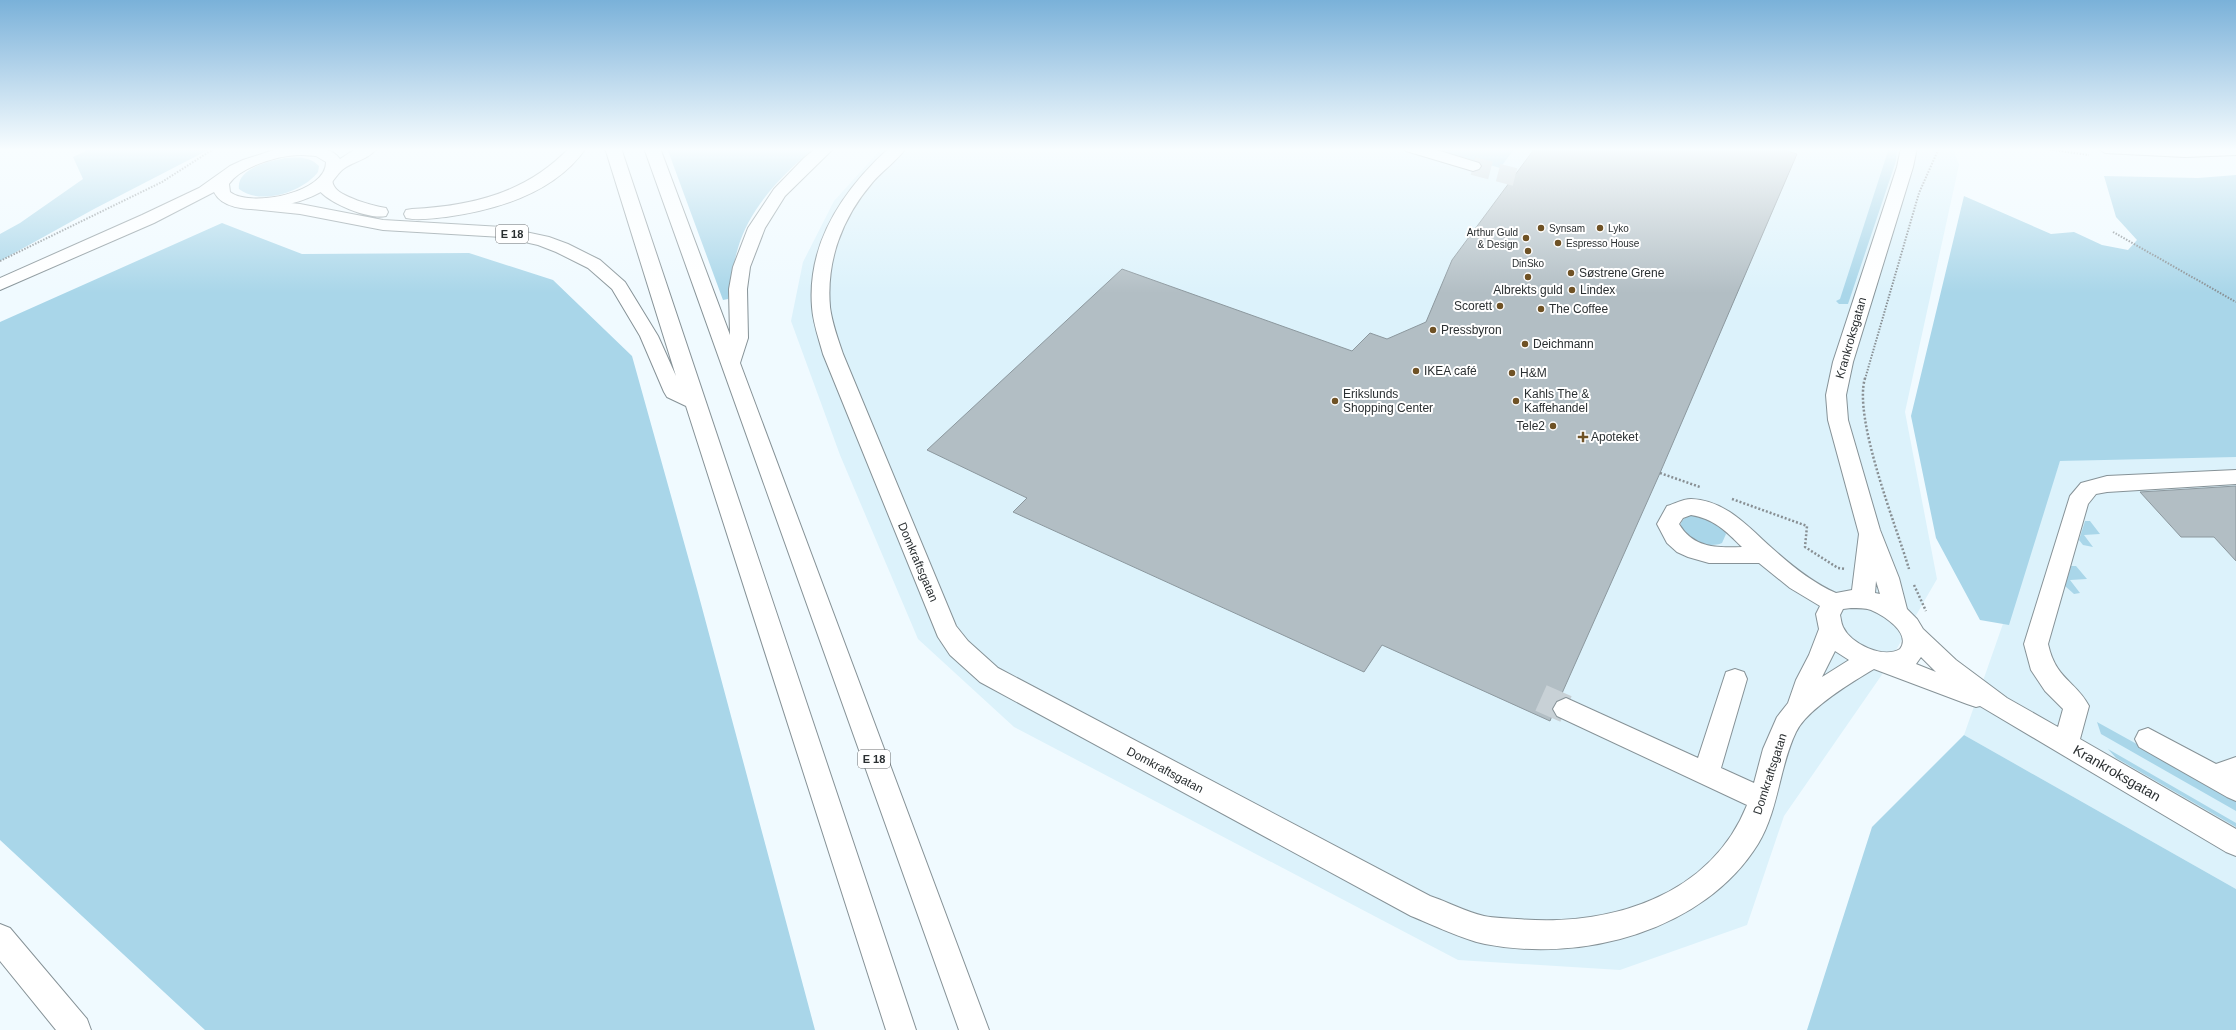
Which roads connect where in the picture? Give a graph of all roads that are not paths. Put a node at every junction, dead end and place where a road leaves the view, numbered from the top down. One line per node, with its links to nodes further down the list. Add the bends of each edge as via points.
1 (194, 196): 12 (main road)
2 (225, 196): 11 (main road)
3 (296, 196): 11 (main road)
4 (337, 196): 5 (main road, via 364,209 405,215 454,211)
5 (509, 196)
6 (629, 196): 15 (main road)
7 (669, 196): 14 (main road, E 18)
8 (777, 196): 14 (main road, via 754,230 740,274 739,336)
9 (853, 196): 33 (main road, Domkraftsgatan, via 833,230 822,271 821,307 833,354 946,630 959,648 989,675 1421,906 1484,930 1542,935 1583,932 1638,920 1667,908 1711,879 1734,855 1749,834)
10 (1896, 196): 18 (main road, Krankroksgatan, via 1843,362 1836,395 1838,420 1869,530)
11 (244, 203): 12 (main road, via 207,207 166,218); 15 (main road, E 18, via 300,209 383,225 502,232 562,248 594,264 619,286 649,336 674,392)
12 (69, 254): 13 (main road)
13 (0, 285)
14 (730, 364): 38 (main road, E 18)
15 (695, 402): 37 (main road)
16 (2236, 477): 30 (main road, via 2107,484 2088,488 2078,501 2036,644 2040,663 2054,684 2076,706)
17 (1764, 554): 20 (main road, via 1794,581)
18 (1876, 576): 19 (main road, Krankroksgatan); 21 (main road, Krankroksgatan)
19 (1863, 599): 20 (main road, via 1847,599); 21 (main road, via 1880,604)
20 (1835, 603): 22 (main road, via 1828,614)
21 (1896, 613): 23 (main road, via 1908,624)
22 (1831, 629): 24 (main road, via 1840,641 1854,652); 27 (main road, Domkraftsgatan)
23 (1915, 636): 24 (main road, via 1915,648 1909,657 1897,662); 26 (main road, Krankroksgatan, via 1947,667)
24 (1876, 660): 26 (main road, Krankroksgatan); 27 (main road, Domkraftsgatan, via 1853,669)
25 (1735, 680): 31 (main road)
26 (1998, 704): 30 (main road, Krankroksgatan)
27 (1799, 707): 33 (main road, Domkraftsgatan, via 1786,725 1776,749)
28 (1566, 709): 31 (main road)
29 (2148, 739): 32 (main road)
30 (2066, 744): 34 (main road, Krankroksgatan)
31 (1706, 774): 33 (main road)
32 (2229, 778)
33 (1763, 800)
34 (2236, 842)
35 (0, 938): 36 (main road)
36 (76, 1030)
37 (901, 1030)
38 (974, 1030)

